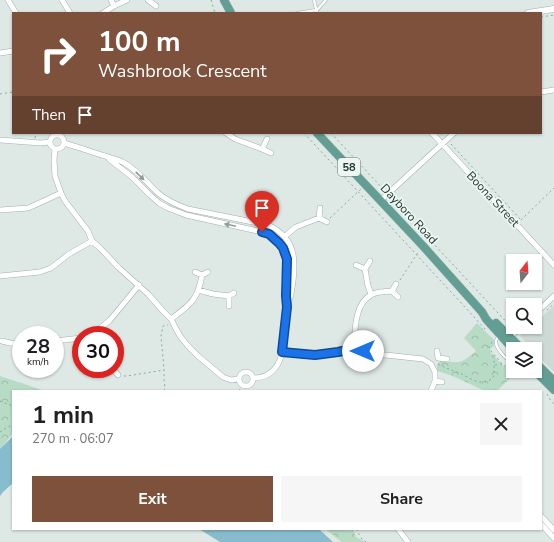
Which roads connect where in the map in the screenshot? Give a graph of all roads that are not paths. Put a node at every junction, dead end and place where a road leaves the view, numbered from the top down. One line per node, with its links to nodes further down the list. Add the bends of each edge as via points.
1 (8, 0): 13 (street)
2 (62, 0): 14 (street)
3 (111, 0): 9 (street)
4 (127, 0): 9 (street)
5 (148, 0): 10 (street)
6 (224, 0): 16 (main road)
7 (314, 0): 12 (lane)
8 (326, 0): 12 (lane)
9 (114, 6): 15 (street)
10 (156, 6)
11 (554, 9): 18 (street)
12 (317, 11): 17 (lane)
13 (15, 12)
14 (69, 12)
15 (105, 12)
16 (230, 12)
17 (307, 12)
18 (534, 12)
19 (12, 51): 20 (street)
20 (0, 54)
21 (554, 90): 22 (street)
22 (542, 92)
23 (59, 134): 30 (street, via 52,136); 31 (street)
24 (228, 134): 34 (street)
25 (318, 134): 38 (main road, Dayboro Road / 58)
26 (433, 134): 32 (street, Boona Street)
27 (453, 134): 32 (street)
28 (267, 139): 34 (street)
29 (0, 140): 30 (street)
30 (49, 142): 33 (street)
31 (64, 143): 33 (street); 36 (street)
32 (442, 144): 38 (street); 47 (street, Boona Street)
33 (55, 149): 37 (street, via 55,176)
34 (262, 149): 35 (street)
35 (270, 153)
36 (107, 157): 43 (street, one-way to 43, via 117,159 133,169 159,194 177,205 268,225); 63 (street, one-way to 36, via 287,259 283,248 274,238 262,232 186,215 168,208 150,196)
37 (61, 193): 40 (street, via 28,208); 44 (street, via 88,230)
38 (380, 201): 65 (main road, Dayboro Road / 58)
39 (320, 208): 41 (street)
40 (0, 210)
41 (319, 218): 42 (street); 43 (street, via 296,227)
42 (327, 222)
43 (284, 237): 63 (street, via 291,247 295,263)
44 (92, 241): 52 (street, via 69,254 52,268 40,272); 54 (street)
45 (370, 261): 48 (street)
46 (356, 265): 48 (street)
47 (554, 265)
48 (365, 269): 58 (street)
49 (195, 272): 51 (street)
50 (208, 272): 51 (street)
51 (202, 275): 55 (street)
52 (0, 276)
53 (396, 284): 56 (street)
54 (139, 286): 66 (street); 67 (street)
55 (198, 290): 59 (street); 66 (street, via 191,303)
56 (392, 291): 58 (street); 61 (street)
57 (234, 293): 59 (street)
58 (371, 294): 75 (street, via 357,316)
59 (229, 296): 62 (street)
60 (554, 296): 64 (street)
61 (398, 297)
62 (229, 306)
63 (287, 307): 77 (street)
64 (542, 307)
65 (482, 312): 69 (main road, Dayboro Road / 58); 70 (main road, Dayboro Road / 58, via 489,316)
66 (172, 321): 84 (street, via 188,346 220,375 228,380)
67 (103, 326)
68 (516, 334): 70 (street)
69 (497, 337): 70 (main road, Dayboro Road / 58); 78 (lane, via 496,345)
70 (508, 339): 72 (main road, Dayboro Road / 58); 73 (main road, Dayboro Road / 58)
71 (2, 341): 74 (street)
72 (510, 342)
73 (512, 342)
74 (12, 343)
75 (354, 349): 77 (street, via 315,355); 80 (street)
76 (437, 351): 80 (street)
77 (282, 352): 82 (street, via 275,369 265,376)
78 (506, 357)
79 (447, 359): 80 (street)
80 (435, 361): 85 (street)
81 (542, 369): 86 (main road)
82 (253, 378): 84 (street, via 249,372 244,372); 88 (street)
83 (541, 378): 90 (main road)
84 (238, 379): 88 (street, via 240,384)
85 (436, 381): 87 (street); 89 (street)
86 (554, 381)
87 (442, 382)
88 (250, 388)
89 (432, 390)
90 (550, 390)
91 (542, 517): 94 (street)
92 (542, 525): 95 (street)
93 (399, 530): 96 (street)
94 (554, 530)
95 (554, 538)
96 (408, 542)

